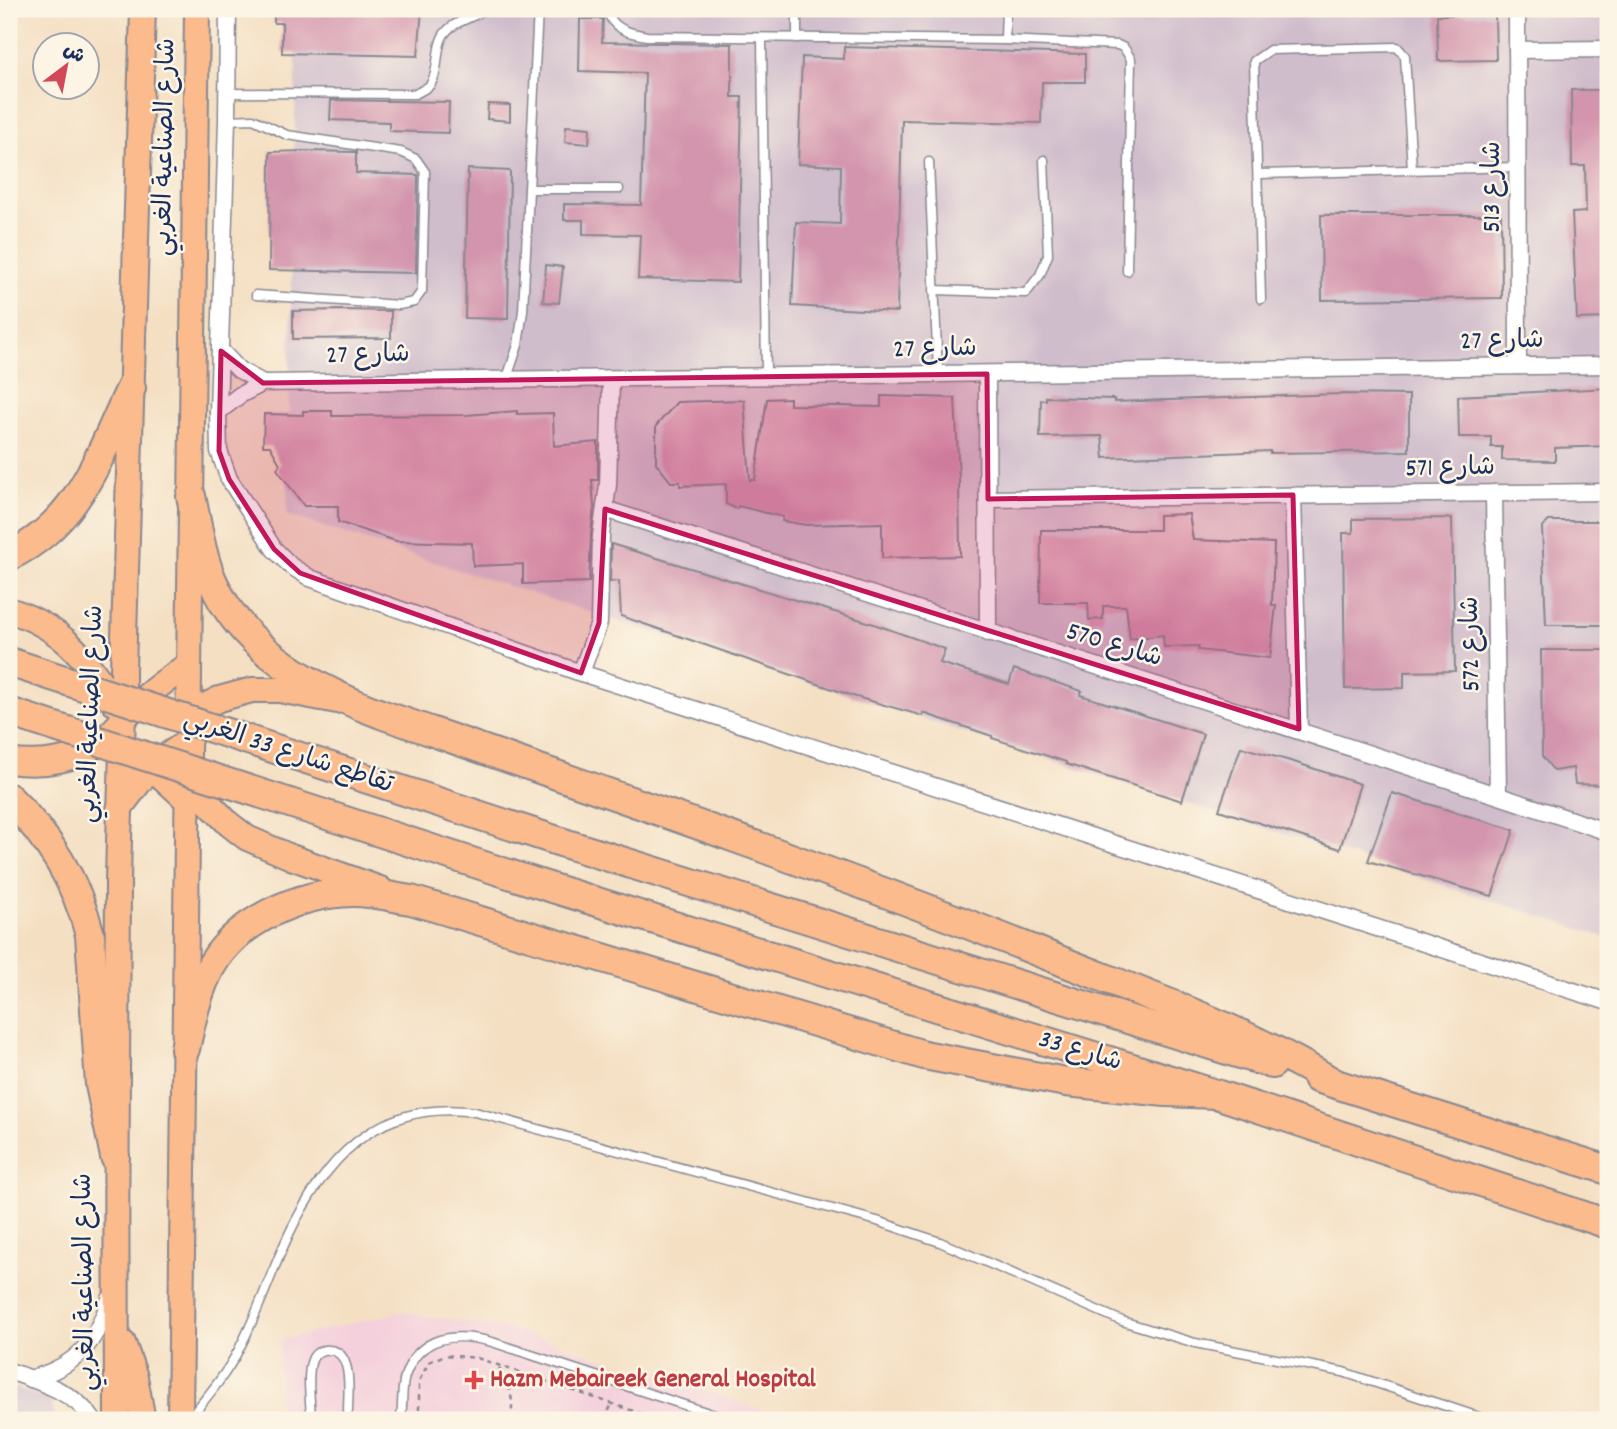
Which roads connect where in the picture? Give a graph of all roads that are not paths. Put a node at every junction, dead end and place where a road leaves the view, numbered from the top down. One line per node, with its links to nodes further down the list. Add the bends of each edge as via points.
1 (143, 9): 37 (main road, شارع الصناعية الغربي)
2 (197, 9): 42 (main road, شارع الصناعية الغربي)
3 (228, 9): 15 (street)
4 (485, 9): 15 (lane, via 452,26 442,38 429,85 415,94)
5 (538, 9): 22 (lane)
6 (607, 9): 10 (lane, via 626,33)
7 (797, 9): 11 (lane)
8 (1006, 9): 12 (lane)
9 (1517, 9): 14 (street, شارع 513)
10 (762, 38): 11 (lane); 33 (lane)
11 (797, 38): 12 (lane)
12 (1005, 40): 24 (lane, via 1112,44 1124,48 1131,59)
13 (1608, 49): 14 (street)
14 (1517, 50): 19 (street, شارع 513)
15 (226, 93): 16 (street)
16 (227, 120): 26 (lane, via 253,119 287,135 401,152 416,159 425,172 422,291 414,302 398,305); 28 (street)
17 (1044, 160): 25 (lane, via 1048,255 1026,293)
18 (929, 162): 25 (lane)
19 (1517, 167): 20 (lane); 30 (street, شارع 513)
20 (1412, 169): 21 (lane); 21 (lane, via 1405,56 1397,47 1270,50 1254,61)
21 (1258, 174): 27 (lane)
22 (529, 189): 23 (lane); 34 (lane, via 523,311)
23 (619, 189)
24 (1127, 271)
25 (934, 290): 31 (lane)
26 (256, 295)
27 (1261, 299)
28 (221, 351): 36 (street, via 239,370); 38 (street)
29 (1608, 365): 30 (street, شارع 27)
30 (1518, 366): 32 (street, شارع 27)
31 (938, 374): 32 (street, شارع 27); 33 (street, شارع 27)
32 (987, 374): 43 (street)
33 (766, 377): 35 (street, شارع 27)
34 (507, 378): 35 (street, شارع 27); 36 (street, شارع 27)
35 (611, 379): 44 (street)
36 (263, 383): 38 (street, شارع 27)
37 (131, 388): 45 (highway, via 79,495 64,516 46,534); 50 (main road, شارع الصناعية الغربي)
38 (218, 412): 51 (street, via 224,470 274,549 291,566 310,578)
39 (1608, 492): 40 (street, شارع 571)
40 (1494, 493): 41 (street, شارع 571); 60 (street, شارع 572)
41 (1293, 495): 43 (street, شارع 571); 56 (street)
42 (191, 496): 49 (main road, شارع الصناعية الغربي); 53 (highway, via 205,562 233,617 276,658)
43 (988, 499): 47 (street)
44 (605, 509): 47 (street, شارع 570); 51 (street, via 599,623)
45 (9, 556)
46 (9, 610): 55 (main road, via 65,639 96,673)
47 (988, 633): 56 (street, شارع 570)
48 (9, 662): 65 (highway, تقاطع شارع 33 الغربي, bridge)
49 (189, 664): 52 (main road); 57 (main road, شارع الصناعية الغربي)
50 (123, 670): 52 (main road); 55 (main road, شارع الصناعية الغربي)
51 (581, 673): 68 (street)
52 (142, 700): 55 (main road); 57 (main road)
53 (355, 704): 57 (main road, via 279,690 238,692 205,706); 70 (highway, via 904,899 1224,1026)
54 (9, 712): 66 (highway, تقاطع شارع 33 الغربي, bridge)
55 (124, 720): 58 (main road, via 101,741 72,757 41,763); 59 (main road); 63 (main road, شارع الصناعية الغربي)
56 (1299, 729): 60 (street, شارع 570)
57 (188, 741): 59 (main road); 62 (main road, شارع الصناعية الغربي); 67 (main road, via 196,790 247,838)
58 (9, 761)
59 (150, 766): 62 (main road); 63 (main road)
60 (1498, 795): 64 (street, شارع 570)
61 (9, 798): 72 (highway, via 54,850 84,912 90,934 100,1085)
62 (187, 800): 69 (main road, شارع الصناعية الغربي)
63 (119, 809): 72 (main road, شارع الصناعية الغربي)
64 (1608, 832)
65 (567, 844): 70 (highway, شارع 33)
66 (549, 887): 71 (highway, شارع 33)
67 (411, 900): 69 (highway, via 371,893 330,894 290,904 253,923 222,950 208,972); 71 (highway, via 924,1055 1066,1082)
68 (1608, 1002)
69 (184, 1049): 83 (main road, شارع الصناعية الغربي)
70 (1334, 1083): 73 (highway, شارع 33)
71 (1216, 1094): 74 (highway, شارع 33)
72 (115, 1157): 75 (main road, شارع الصناعية الغربي)
73 (1608, 1170)
74 (1608, 1224)
75 (116, 1283): 76 (main road, شارع الصناعية الغربي); 78 (street, via 104,1318 86,1348 61,1368)
76 (116, 1323): 81 (main road, شارع الصناعية الغربي); 82 (main road, via 135,1377)
77 (9, 1371): 78 (street)
78 (30, 1379): 80 (street, via 62,1391)
79 (348, 1411): 85 (lane, via 346,1364 341,1354 331,1349 320,1351 310,1370)
80 (93, 1420)
81 (117, 1420)
82 (143, 1420)
83 (180, 1420)
84 (188, 1420): 88 (lane, via 234,1359 294,1223 337,1162 374,1129 397,1117 449,1109 475,1112 877,1221 940,1242 1122,1321 1195,1343 1343,1372)
85 (311, 1420)
86 (403, 1420): 87 (lane, via 405,1378 412,1362 423,1349 454,1336 471,1336)
87 (730, 1420)
88 (1488, 1420)

